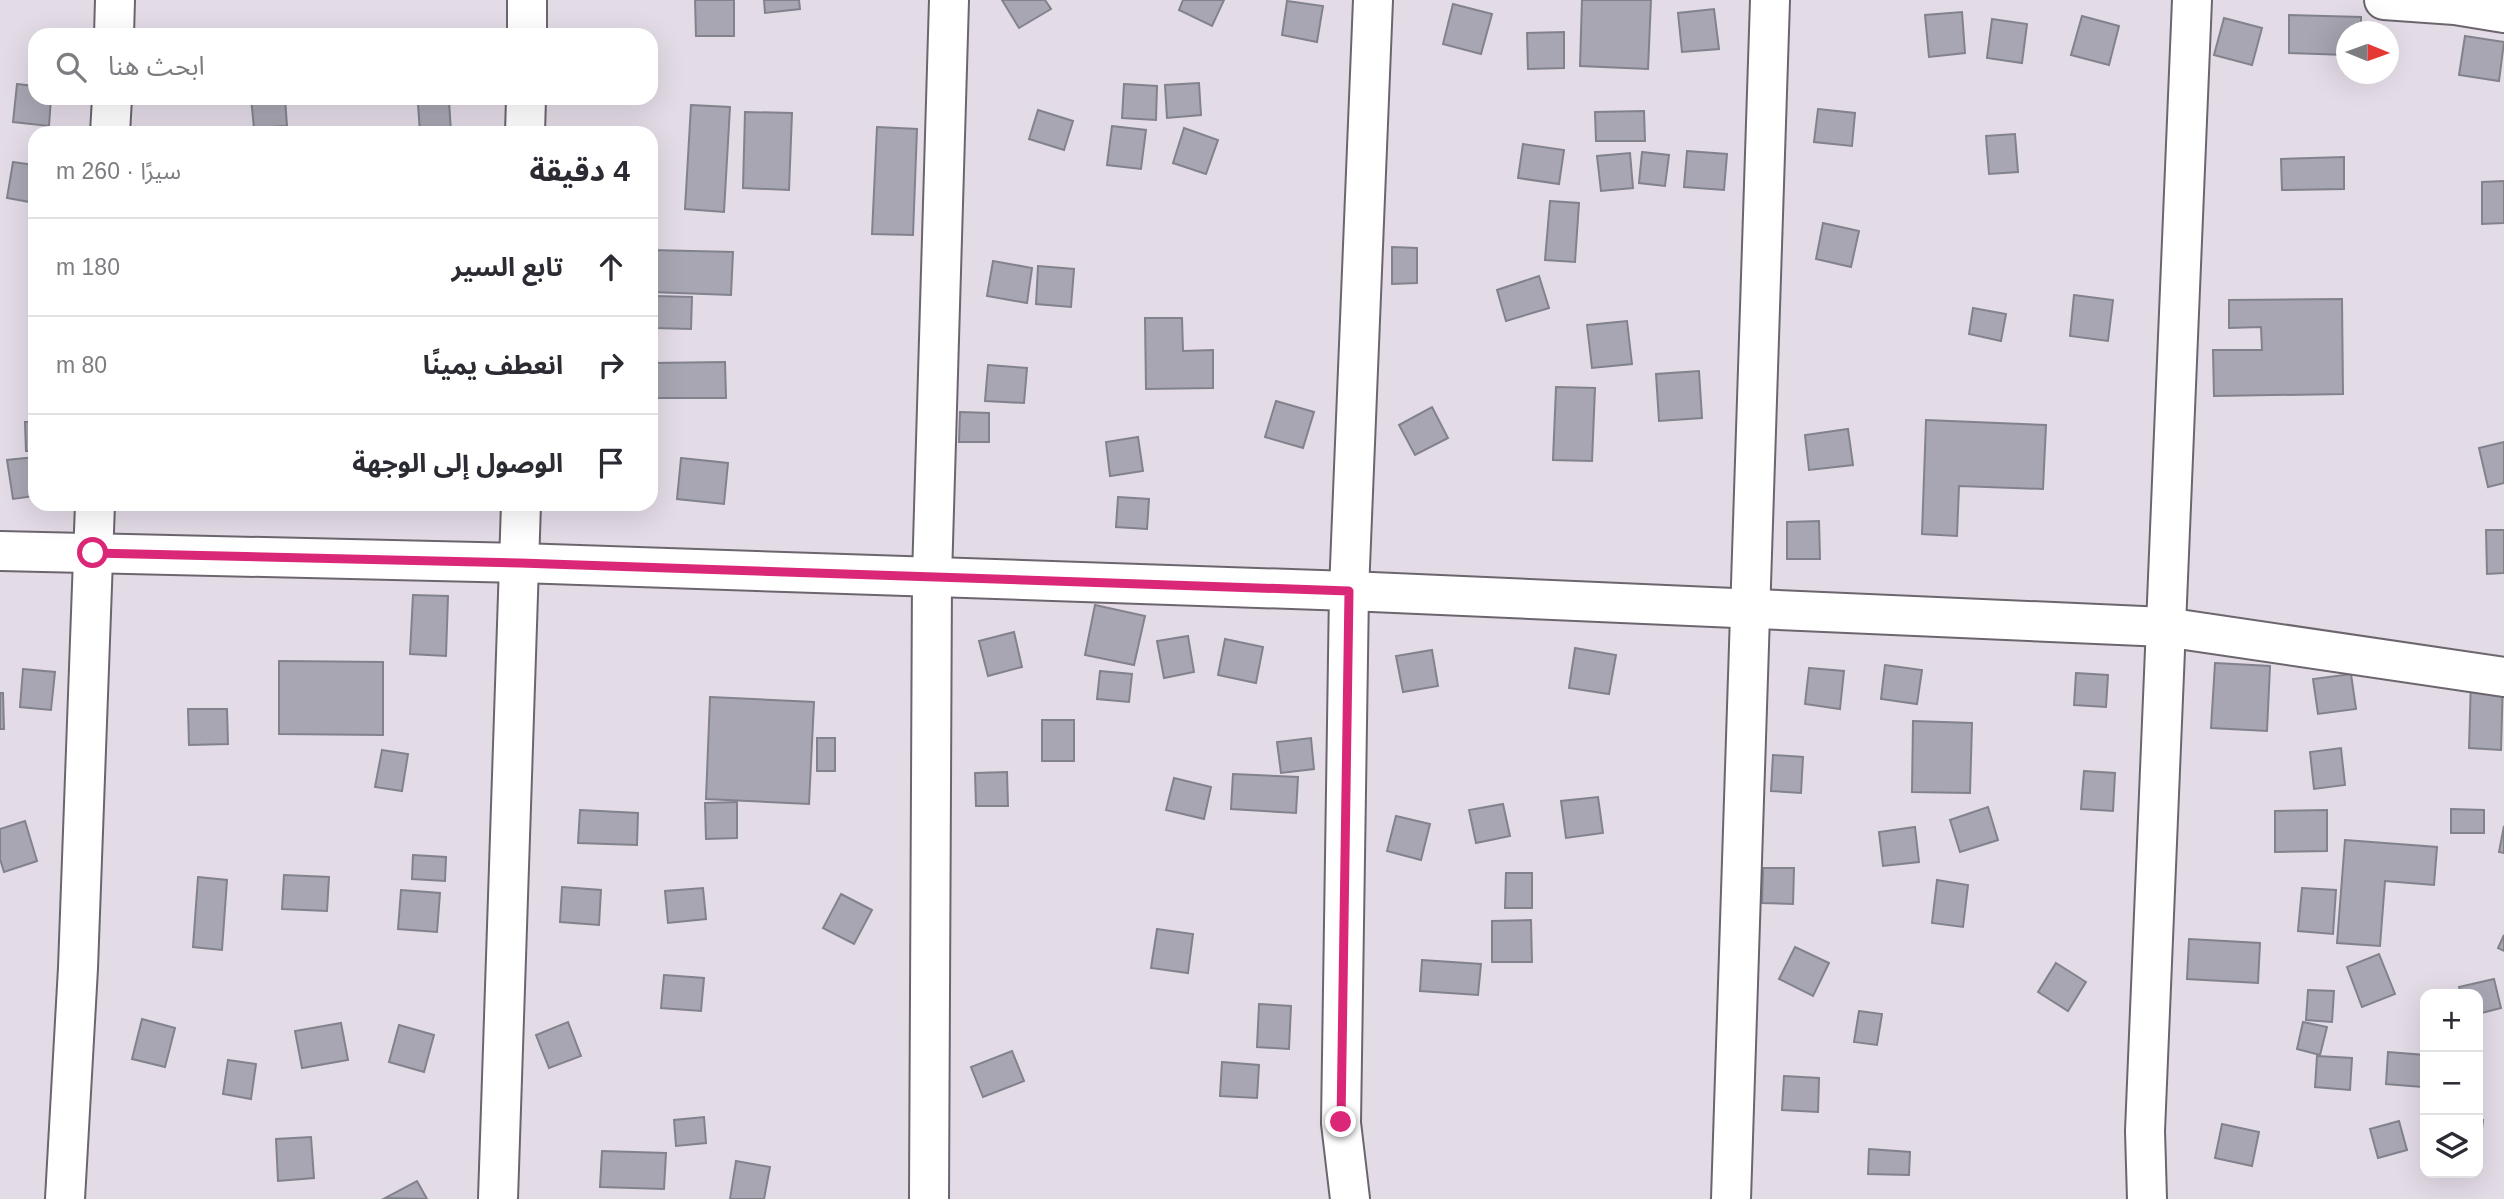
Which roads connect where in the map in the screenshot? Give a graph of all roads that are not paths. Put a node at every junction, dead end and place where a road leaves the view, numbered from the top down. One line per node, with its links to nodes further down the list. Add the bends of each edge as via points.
1 (116, 0): 9 (street)
2 (527, 0): 10 (street)
3 (949, 0): 20 (street)
4 (1373, 0): 21 (street)
5 (1770, 0): 22 (street)
6 (2192, 0): 23 (street)
7 (2384, 0): 8 (street)
8 (2504, 13)
9 (114, 28)
10 (527, 28)
11 (112, 105): 13 (street)
12 (526, 105): 14 (street)
13 (110, 126)
14 (525, 126)
15 (95, 511): 18 (street)
16 (521, 511): 19 (street)
17 (0, 551): 18 (street)
18 (93, 553): 19 (street); 25 (street)
19 (520, 563): 20 (street); 26 (street)
20 (932, 577): 21 (street); 27 (street)
21 (1349, 591): 22 (street); 28 (street, via 1341,1122)
22 (1750, 608): 23 (street); 29 (street)
23 (2165, 627): 24 (street); 30 (street, via 2145,1131)
24 (2504, 677)
25 (65, 1199)
26 (498, 1199)
27 (929, 1199)
28 (1350, 1199)
29 (1731, 1199)
30 (2147, 1199)

